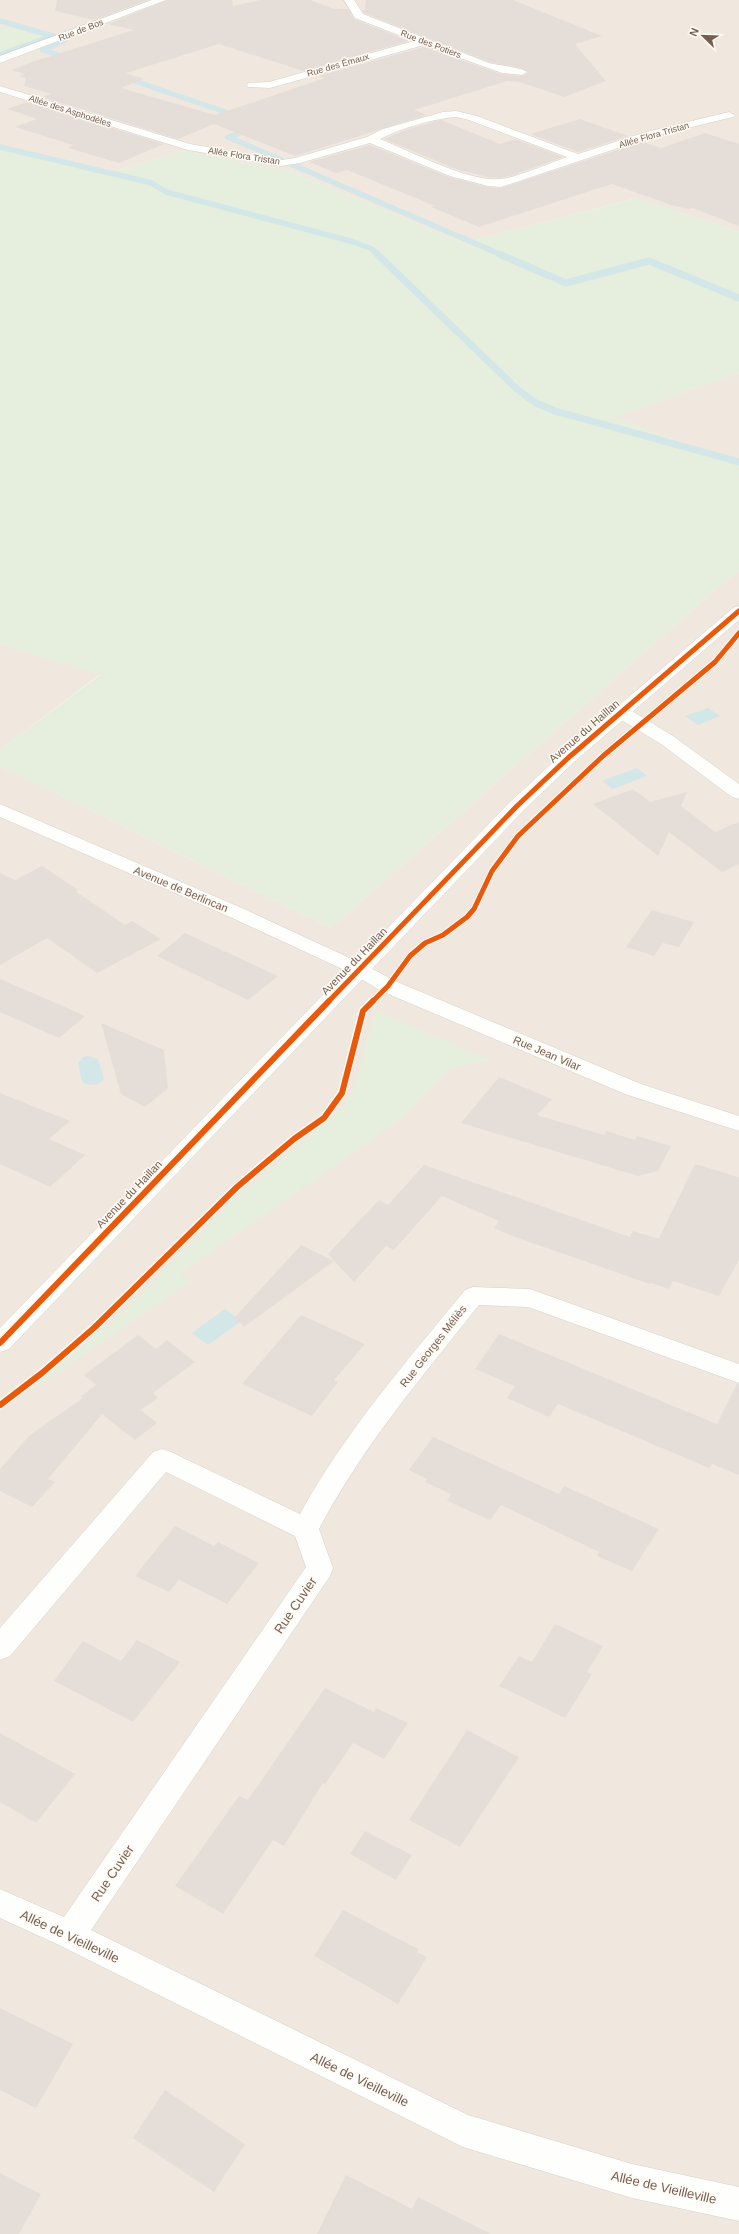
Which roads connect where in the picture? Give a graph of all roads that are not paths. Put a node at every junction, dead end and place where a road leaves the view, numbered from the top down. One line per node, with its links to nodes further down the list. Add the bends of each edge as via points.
1 (161, 0): 4 (street, Rue de Bos)
2 (349, 0): 3 (street, Rue des Potiers, via 359,16)
3 (423, 42): 5 (street, Rue des Potiers, via 485,65); 6 (street, Rue des Émaux, via 270,85)
4 (0, 60)
5 (522, 72)
6 (252, 85)
7 (0, 89): 9 (street, Allée des Asphodèles)
8 (736, 114): 11 (street, Allée Flora Tristan, via 650,134)
9 (139, 133): 10 (street, Allée Flora Tristan, via 188,147 281,163)
10 (371, 139): 11 (street, Allée Flora Tristan, via 387,131 443,115 456,114); 11 (street, Allée Flora Tristan, via 484,183 501,183)
11 (579, 158)
12 (739, 611): 13 (street, Avenue du Haillan)
13 (621, 712): 14 (street, via 667,740); 16 (street, Avenue du Haillan, via 516,806)
14 (739, 793)
15 (0, 810): 16 (street, Avenue de Berlincan, via 237,913)
16 (360, 970): 17 (street, Rue Jean Vilar, via 388,986 633,1089); 18 (street, Avenue du Haillan)
17 (739, 1124)
18 (0, 1343)
19 (739, 1374): 20 (street, Rue Georges Méliès, via 530,1298 473,1296 349,1455 318,1504)
20 (306, 1529): 21 (street, via 162,1460); 23 (street, Rue Cuvier, via 320,1568)
21 (0, 1648)
22 (0, 1903): 23 (street, Allée de Vieilleville)
23 (70, 1935): 24 (street, Allée de Vieilleville, via 463,2130 632,2181)
24 (739, 2204)

